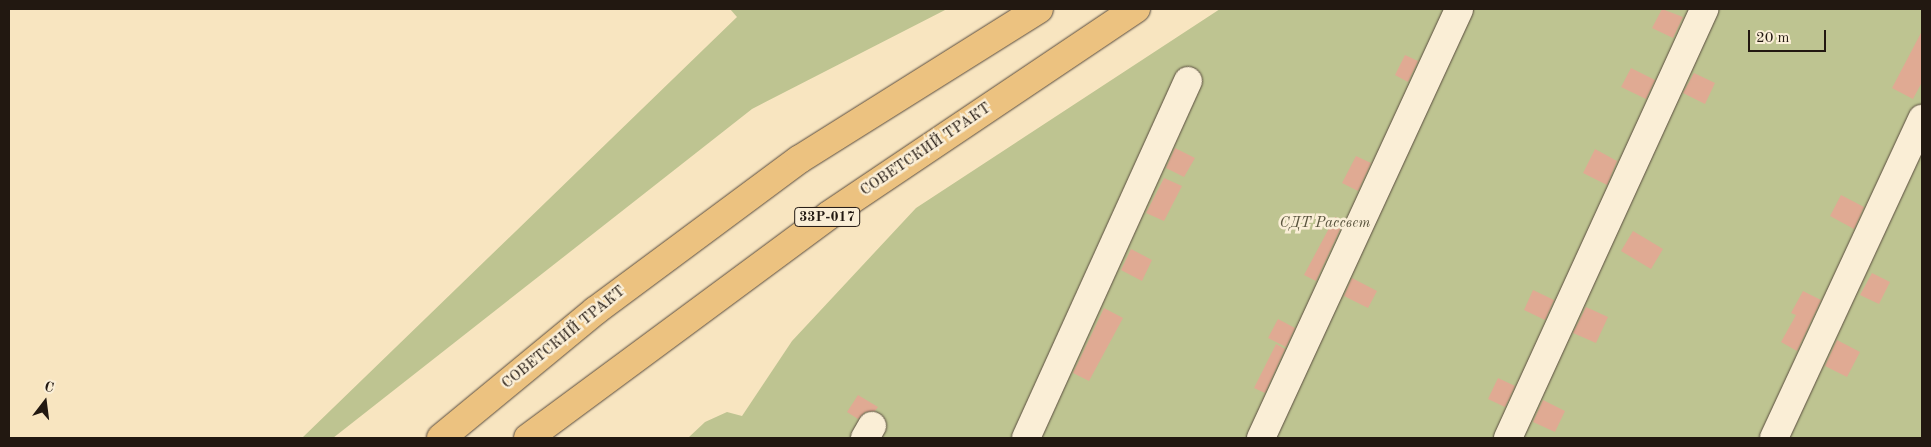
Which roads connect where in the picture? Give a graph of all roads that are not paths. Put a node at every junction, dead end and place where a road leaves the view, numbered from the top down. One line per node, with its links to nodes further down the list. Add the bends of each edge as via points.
1 (1039, 9): 7 (highway, СОВЕТСКИЙ ТРАКТ, via 800,159 594,311)
2 (1136, 9): 8 (highway, СОВЕТСКИЙ ТРАКТ / 33Р-017, via 830,215)
3 (1459, 9): 10 (lane)
4 (1704, 9): 11 (lane)
5 (1188, 81): 9 (lane)
6 (1922, 119): 12 (lane)
7 (441, 438)
8 (528, 438)
9 (1026, 438)
10 (1261, 438)
11 (1508, 438)
12 (1774, 438)

